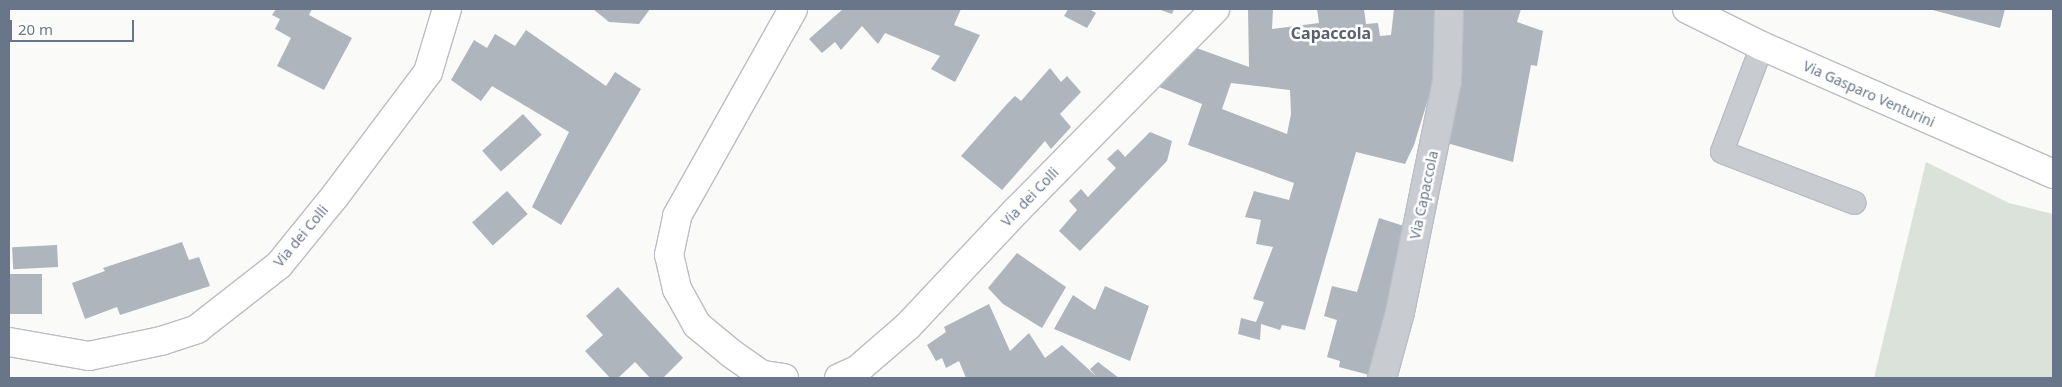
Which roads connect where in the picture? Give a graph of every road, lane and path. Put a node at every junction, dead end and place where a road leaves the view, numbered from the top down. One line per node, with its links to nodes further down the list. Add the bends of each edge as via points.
1 (447, 9): 9 (street, Via dei Colli, via 428,72 335,196 279,265 198,329 161,341 90,356)
2 (793, 9): 10 (street, via 677,216 669,255 677,289 698,325 732,354)
3 (1215, 9): 11 (street, Via dei Colli, via 908,326 857,370)
4 (1449, 9): 12 (street, Via Capaccola, via 1447,82 1400,312)
5 (1687, 9): 6 (street, Via Gasparo Venturini)
6 (1762, 46): 7 (street, Via Gasparo Venturini); 8 (lane, via 1722,152)
7 (2053, 174)
8 (1855, 203)
9 (9, 342)
10 (770, 377)
11 (839, 378)
12 (1382, 378)

